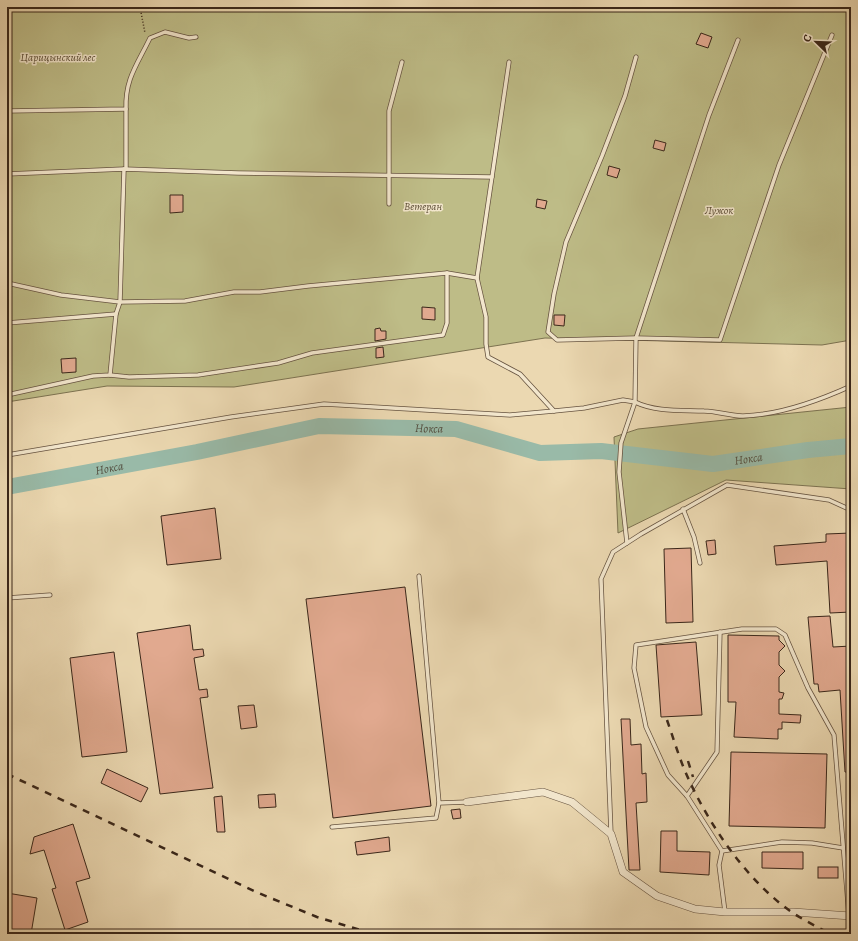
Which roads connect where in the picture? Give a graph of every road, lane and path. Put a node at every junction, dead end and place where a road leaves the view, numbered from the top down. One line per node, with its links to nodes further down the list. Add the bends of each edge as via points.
1 (140, 7): 5 (path)
2 (832, 35): 22 (lane, via 779,165 720,340)
3 (196, 37): 5 (lane, via 189,38 165,32 150,38)
4 (738, 40): 22 (lane, via 709,115)
5 (148, 43): 9 (lane, via 129,80 125,93)
6 (636, 57): 22 (lane, via 625,96 566,242 548,332 557,340)
7 (402, 62): 13 (lane, via 389,111)
8 (509, 62): 14 (lane)
9 (126, 109): 10 (lane); 11 (lane)
10 (7, 111)
11 (125, 169): 12 (lane); 13 (lane); 19 (lane)
12 (7, 174)
13 (390, 175): 14 (lane); 15 (lane)
14 (492, 177): 17 (lane)
15 (389, 204)
16 (447, 273): 17 (lane); 19 (lane, via 260,292 234,292 185,301); 23 (lane, via 447,323 443,335 312,353 278,363 198,375)
17 (477, 278): 27 (lane, via 486,317 488,357 520,374)
18 (7, 283): 19 (lane, via 61,295)
19 (120, 302): 20 (lane)
20 (116, 314): 21 (lane); 23 (lane)
21 (7, 323)
22 (636, 338): 26 (lane)
23 (110, 375): 25 (lane, via 93,376)
24 (851, 386): 26 (lane, via 797,406 742,416 713,411 657,408 642,406)
25 (7, 395)
26 (635, 402): 27 (lane, via 623,400); 31 (lane, via 622,442 619,472)
27 (554, 411): 28 (lane, via 510,415 324,404 230,417)
28 (7, 455)
29 (683, 509): 30 (lane, via 727,486 829,500); 31 (lane); 32 (lane, via 694,537)
30 (851, 510)
31 (627, 543): 41 (lane, via 613,552 600,579)
32 (700, 563)
33 (419, 576): 39 (lane)
34 (50, 595): 35 (lane)
35 (7, 598)
36 (720, 632): 37 (lane, via 717,752); 37 (lane, via 636,646 634,668 646,727 668,775); 42 (lane, via 776,629 785,635 808,688 834,735)
37 (687, 796): 43 (lane)
38 (467, 802): 39 (lane); 41 (street, via 543,792 572,802)
39 (439, 803): 40 (lane, via 436,818)
40 (332, 827)
41 (611, 834): 44 (street, via 623,872 657,896 694,909)
42 (843, 848): 43 (lane, via 782,842); 45 (lane)
43 (722, 851): 44 (lane, via 719,865)
44 (725, 912): 45 (street, via 793,912)
45 (850, 916)

